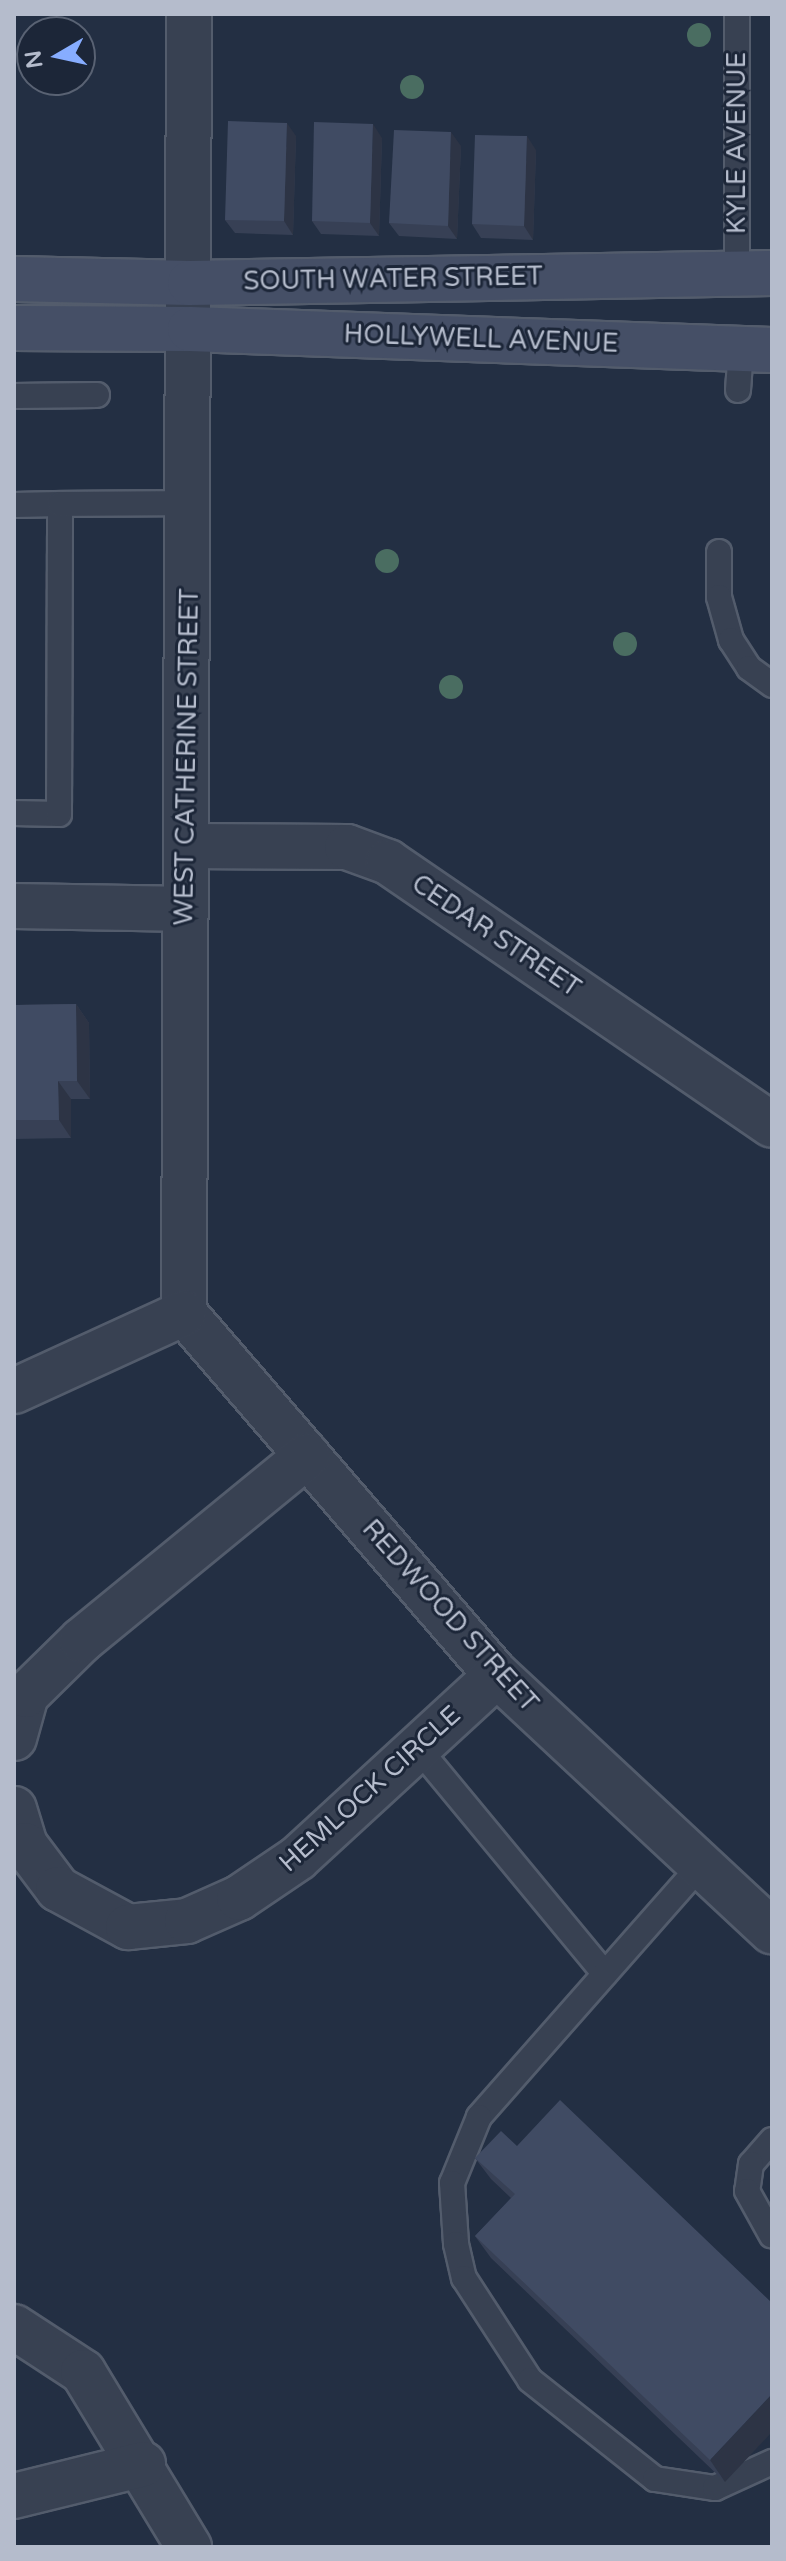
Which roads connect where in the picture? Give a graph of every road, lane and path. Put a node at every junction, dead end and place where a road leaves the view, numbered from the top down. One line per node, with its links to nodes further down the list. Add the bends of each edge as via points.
1 (189, 14): 5 (street, WEST CATHERINE STREET)
2 (737, 14): 3 (lane, KYLE AVENUE)
3 (754, 273): 5 (street, SOUTH WATER STREET)
4 (14, 279): 5 (street, SOUTH WATER STREET)
5 (190, 283): 7 (street, WEST CATHERINE STREET)
6 (14, 328): 7 (street)
7 (190, 329): 8 (street, HOLLYWELL AVENUE); 11 (street, WEST CATHERINE STREET)
8 (750, 363)
9 (97, 395): 10 (lane)
10 (14, 396)
11 (189, 503): 12 (lane); 17 (street, WEST CATHERINE STREET)
12 (60, 504): 13 (lane); 16 (lane, via 59,814)
13 (14, 505)
14 (719, 552): 15 (lane, via 719,597 731,640 749,668)
15 (772, 685)
16 (14, 813)
17 (187, 846): 19 (street, WEST CATHERINE STREET); 20 (street, CEDAR STREET, via 347,847 388,862)
18 (14, 906): 19 (street)
19 (185, 909): 21 (street, WEST CATHERINE STREET)
20 (772, 1125)
21 (184, 1313): 22 (street); 23 (street, REDWOOD STREET)
22 (14, 1391)
23 (307, 1456): 24 (street, REDWOOD STREET); 25 (street, via 82,1640 26,1695)
24 (497, 1675): 26 (street, HEMLOCK CIRCLE); 28 (street, REDWOOD STREET)
25 (14, 1738)
26 (418, 1748): 27 (street, HEMLOCK CIRCLE, via 298,1858 239,1898 187,1921 128,1927 58,1889 25,1845); 30 (lane)
27 (14, 1809)
28 (701, 1865): 29 (street, REDWOOD STREET); 30 (lane)
29 (772, 1931)
30 (605, 1974): 34 (lane, via 479,2117 452,2183 464,2278 530,2380 655,2479 715,2488)
31 (772, 2140): 32 (lane, via 751,2164 747,2191)
32 (772, 2236)
33 (14, 2327): 35 (street, via 83,2372)
34 (772, 2462)
35 (143, 2464): 36 (street); 37 (street)
36 (14, 2496)
37 (189, 2547)

